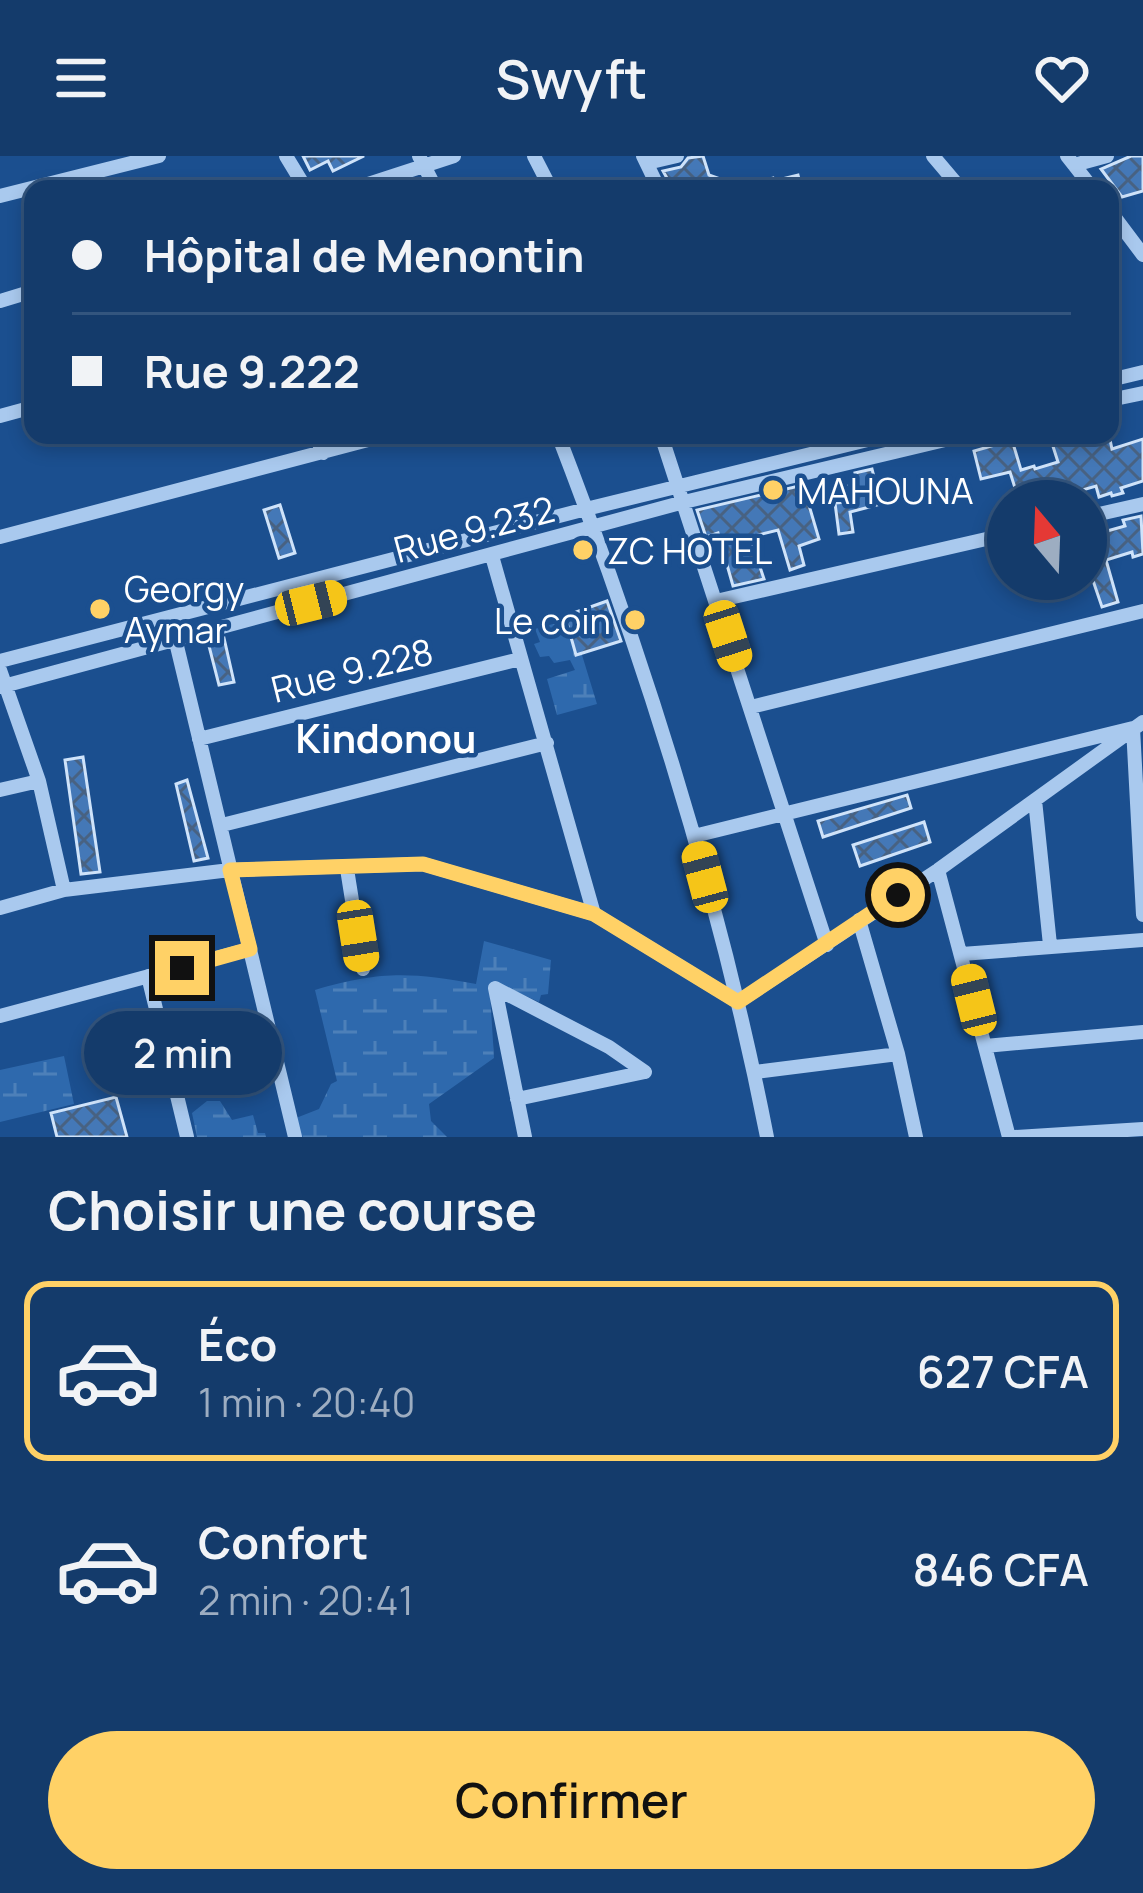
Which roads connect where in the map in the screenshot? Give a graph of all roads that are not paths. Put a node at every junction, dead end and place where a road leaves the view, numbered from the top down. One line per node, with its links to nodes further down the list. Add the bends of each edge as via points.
1 (159, 156): 9 (street)
2 (454, 156): 7 (street)
3 (677, 156): 6 (street)
4 (933, 156): 11 (street)
5 (1106, 156): 8 (street)
6 (645, 160)
7 (421, 161): 10 (street)
8 (1071, 161)
9 (64, 180)
10 (375, 180)
11 (953, 180)
12 (1138, 238): 13 (street)
13 (1143, 255)
14 (319, 444): 20 (street)
15 (355, 444): 20 (street)
16 (561, 444): 23 (street)
17 (665, 444): 21 (street)
18 (857, 444): 21 (street, Rue 9.232)
19 (923, 444): 21 (street, Rue 9.232)
20 (323, 453): 26 (street)
21 (682, 494): 23 (street, Rue 9.232); 25 (street, Rue 9.232); 29 (street)
22 (1143, 504): 24 (street)
23 (586, 508): 25 (street); 33 (street, Rue 9.232)
24 (1107, 512)
25 (593, 528): 28 (street, Rue 9.232); 44 (street)
26 (0, 537)
27 (987, 539): 29 (street)
28 (492, 556): 31 (street, Rue 9.232); 32 (street)
29 (716, 601): 35 (street)
30 (1143, 611): 35 (street)
31 (175, 638): 34 (street, Rue 9.232); 37 (street)
32 (520, 659): 37 (street, Rue 9.228); 38 (street)
33 (0, 665): 34 (street)
34 (3, 686): 39 (street)
35 (751, 707): 42 (street)
36 (1138, 725): 41 (street); 42 (street); 51 (street)
37 (199, 739): 43 (street)
38 (547, 743): 43 (street); 50 (street)
39 (39, 781): 40 (street); 48 (street)
40 (0, 790)
41 (1035, 800): 47 (street); 55 (street)
42 (785, 813): 44 (street); 54 (street)
43 (221, 825): 46 (street)
44 (694, 836): 60 (street)
45 (347, 869): 46 (street); 50 (street, via 423,864); 58 (street)
46 (230, 870): 48 (street); 56 (street)
47 (938, 870): 52 (street); 57 (street)
48 (64, 890): 49 (street)
49 (0, 908)
50 (594, 914): 60 (street)
51 (1143, 915)
52 (859, 920): 54 (street); 64 (street)
53 (1143, 940): 55 (street)
54 (827, 945): 60 (street)
55 (1050, 946): 57 (street)
56 (250, 949): 59 (street); 69 (street)
57 (962, 954): 63 (street)
58 (363, 969)
59 (148, 976): 61 (street); 68 (street)
60 (738, 1002): 65 (street)
61 (0, 1016)
62 (1143, 1032): 63 (street)
63 (985, 1046): 73 (street)
64 (898, 1054): 65 (street); 72 (street)
65 (754, 1072): 71 (street)
66 (517, 1099): 66 (street, via 602,1081 645,1072 495,988); 70 (street)
67 (1143, 1129): 73 (street)
68 (187, 1137)
69 (295, 1137)
70 (525, 1137)
71 (767, 1137)
72 (916, 1137)
73 (1012, 1137)

